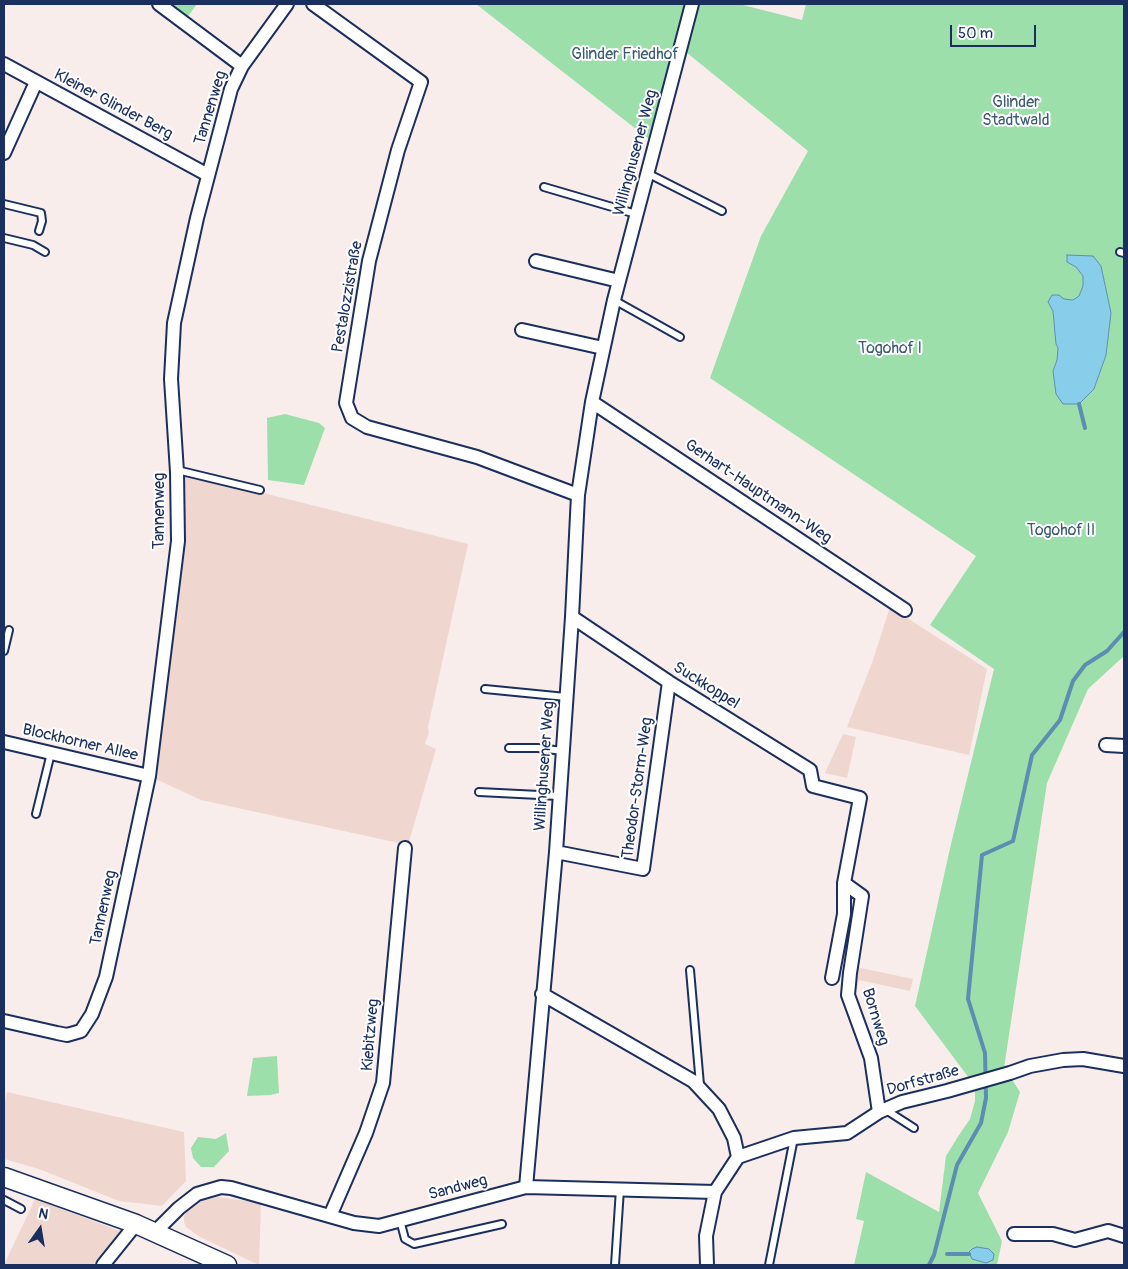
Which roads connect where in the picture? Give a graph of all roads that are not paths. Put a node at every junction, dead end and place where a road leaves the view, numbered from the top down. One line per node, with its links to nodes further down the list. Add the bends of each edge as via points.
1 (159, 4): 6 (street)
2 (287, 4): 6 (street, Tannenweg)
3 (313, 4): 27 (street, Pestalozzistraße, via 422,82 398,150 369,261 346,403 352,418 367,427 477,457)
4 (692, 4): 9 (street, Willinghusener Weg)
5 (4, 64): 7 (street, Kleiner Glinder Berg)
6 (242, 66): 10 (street, Tannenweg, via 231,89)
7 (36, 82): 8 (street); 10 (street, Kleiner Glinder Berg)
8 (4, 153)
9 (647, 173): 13 (lane); 14 (street, Willinghusener Weg)
10 (208, 175): 25 (street, Tannenweg, via 174,323 171,379)
11 (544, 187): 14 (lane)
12 (4, 204): 15 (lane, via 41,213)
13 (722, 212)
14 (636, 214): 19 (street, Willinghusener Weg)
15 (39, 231)
16 (4, 238): 17 (lane, via 33,245)
17 (45, 252)
18 (536, 262): 19 (street)
19 (619, 281): 20 (street, Willinghusener Weg)
20 (614, 300): 22 (lane); 23 (street, Willinghusener Weg)
21 (522, 330): 23 (street)
22 (680, 337)
23 (603, 348): 24 (street, Willinghusener Weg)
24 (592, 402): 27 (street, Willinghusener Weg); 28 (street, Gerhart-Hauptmann-Weg)
25 (177, 470): 26 (lane); 41 (street, Tannenweg, via 178,541)
26 (260, 490)
27 (578, 495): 29 (street, Willinghusener Weg)
28 (905, 610)
29 (572, 617): 32 (street, Suckkoppel); 34 (street, Willinghusener Weg)
30 (9, 630): 31 (lane)
31 (4, 651)
32 (668, 682): 46 (street, Theodor-Storm-Weg, via 643,869); 47 (street, Suckkoppel, via 810,770 813,786 860,798)
33 (485, 689): 34 (lane)
34 (566, 697): 39 (street, Willinghusener Weg)
35 (4, 742): 40 (street, Blockhorner Allee)
36 (1106, 745): 37 (street)
37 (1124, 746)
38 (508, 748): 39 (lane)
39 (562, 751): 43 (street, Willinghusener Weg)
40 (51, 753): 41 (street, Blockhorner Allee); 44 (lane)
41 (149, 776): 53 (street, Tannenweg, via 106,976 82,1031 57,1033)
42 (479, 792): 43 (lane)
43 (559, 796): 46 (street, Willinghusener Weg)
44 (36, 814)
45 (405, 848): 66 (street, Kiebitzweg, via 383,1082 366,1133)
46 (556, 852): 52 (street, Willinghusener Weg)
47 (844, 883): 48 (street); 49 (street, Bornweg, via 862,896)
48 (844, 914): 49 (street); 51 (street)
49 (858, 920): 56 (street, Bornweg, via 848,995 871,1058)
50 (690, 970): 55 (lane)
51 (832, 978)
52 (542, 994): 55 (street); 61 (street, Willinghusener Weg)
53 (4, 1021)
54 (1124, 1066): 56 (street, Dorfstraße, via 1083,1059 1063,1060 1030,1066)
55 (700, 1089): 59 (street, via 719,1109 734,1138)
56 (882, 1110): 57 (lane); 58 (street, Dorfstraße, via 848,1133)
57 (914, 1128)
58 (794, 1138): 59 (street, Dorfstraße); 77 (lane)
59 (738, 1157): 63 (street)
60 (4, 1177): 68 (main road)
61 (526, 1187): 62 (street, Sandweg); 67 (street, Sandweg)
62 (620, 1189): 63 (street, Sandweg); 75 (lane)
63 (716, 1192): 76 (street, via 706,1236)
64 (4, 1200): 65 (lane)
65 (21, 1208)
66 (330, 1216): 67 (street, Sandweg, via 379,1226); 70 (street, Sandweg, via 221,1187 197,1194)
67 (400, 1220): 69 (lane, via 405,1239 414,1244)
68 (136, 1224): 70 (main road); 73 (street)
69 (502, 1224)
70 (155, 1232): 74 (main road)
71 (1014, 1234): 72 (street, via 1052,1234 1075,1240 1108,1231)
72 (1124, 1236)
73 (103, 1265)
74 (227, 1265)
75 (615, 1265)
76 (707, 1265)
77 (768, 1265)

